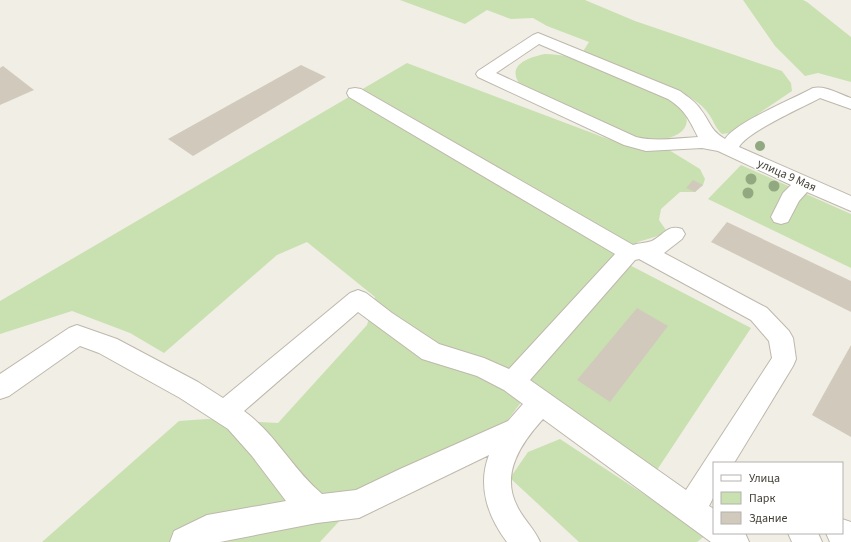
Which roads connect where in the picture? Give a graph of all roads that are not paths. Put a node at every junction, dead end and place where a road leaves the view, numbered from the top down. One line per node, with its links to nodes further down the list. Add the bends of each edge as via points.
1 (355, 93): 8 (street)
2 (850, 105): 3 (street, via 819,92 748,129 734,138)
3 (727, 148): 3 (street, via 707,136 694,112 674,95 538,38 484,74 630,141 646,145 702,142); 4 (street, улица 9 Мая)
4 (804, 183): 5 (street, улица 9 Мая); 6 (street, via 790,198)
5 (851, 204)
6 (781, 217)
7 (675, 234): 8 (street, via 658,247)
8 (636, 252): 9 (street); 14 (street, via 759,314 781,338 784,359)
9 (513, 382): 11 (street); 12 (street, via 484,368 431,352 358,299)
10 (0, 388): 12 (street, via 77,335 108,346 189,390)
11 (541, 403): 13 (street); 17 (street)
12 (224, 413): 16 (street, via 237,421 297,492)
13 (514, 431): 16 (street, via 359,504); 21 (street, via 502,453 496,483 503,509)
14 (723, 462)
15 (713, 476): 17 (street)
16 (317, 509): 20 (street, via 207,530)
17 (690, 510): 18 (street)
18 (713, 526)
19 (723, 534): 22 (street)
20 (184, 542)
21 (525, 542)
22 (734, 542)

